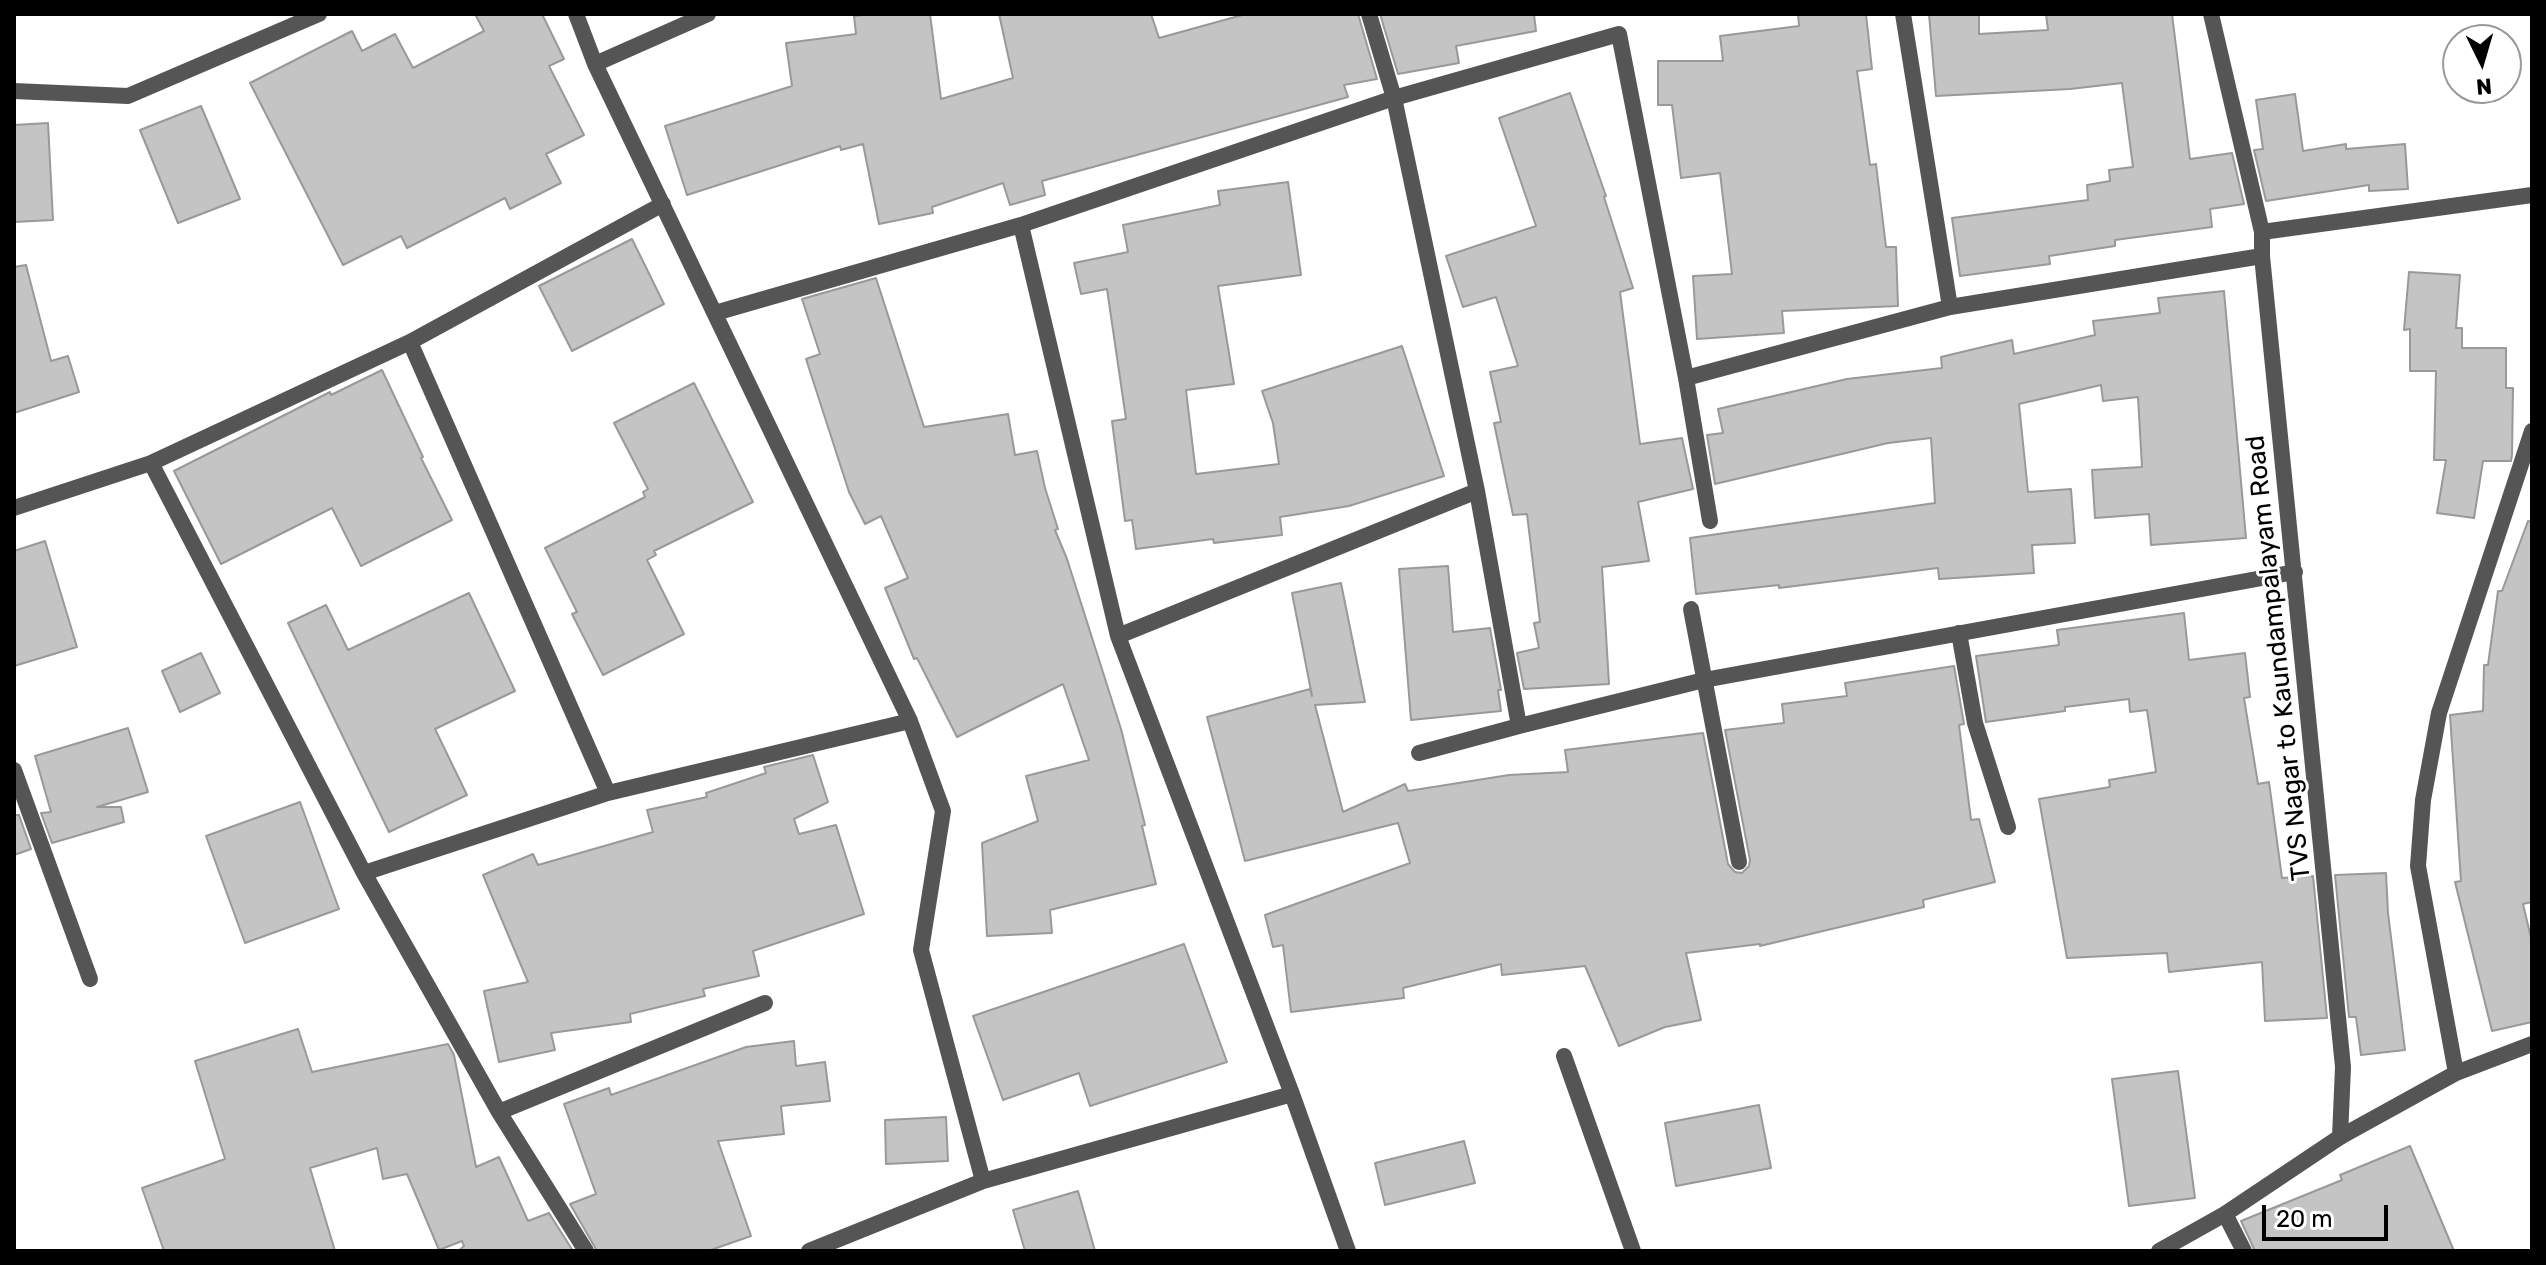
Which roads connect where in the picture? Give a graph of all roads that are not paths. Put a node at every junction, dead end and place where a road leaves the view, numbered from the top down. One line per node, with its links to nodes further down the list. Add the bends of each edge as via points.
1 (319, 14): 7 (street)
2 (576, 14): 8 (street)
3 (708, 14): 8 (street)
4 (1369, 14): 10 (street)
5 (1903, 14): 16 (street)
6 (2211, 14): 14 (street, TVS Nagar to Kaundampalayam Road)
7 (300, 18): 9 (street, via 128,96)
8 (595, 64): 12 (street)
9 (14, 91)
10 (1394, 98): 13 (street); 19 (street, via 1619,34); 22 (street)
11 (2532, 195): 14 (street)
12 (663, 204): 17 (street); 18 (street)
13 (1021, 225): 17 (street); 28 (street)
14 (2262, 232): 15 (street, TVS Nagar to Kaundampalayam Road)
15 (2262, 256): 16 (street); 25 (street, TVS Nagar to Kaundampalayam Road)
16 (1950, 307): 19 (street)
17 (715, 313): 30 (street)
18 (410, 342): 21 (street); 34 (street)
19 (1686, 378): 24 (street)
20 (2532, 431): 42 (street, via 2439,713 2423,800 2418,866)
21 (151, 463): 23 (street); 37 (street)
22 (1477, 491): 28 (street); 31 (street)
23 (14, 508)
24 (1710, 521)
25 (2295, 572): 27 (street); 45 (street, TVS Nagar to Kaundampalayam Road, via 2343,1067)
26 (1691, 609): 29 (street)
27 (1959, 633): 29 (street); 35 (street, via 1975,723)
28 (1118, 636): 43 (street)
29 (1704, 680): 31 (street); 36 (street)
30 (910, 721): 34 (street); 46 (street, via 943,811 921,950)
31 (1519, 726): 32 (street)
32 (1419, 753)
33 (14, 770): 38 (street)
34 (608, 793): 37 (street)
35 (2008, 827)
36 (1739, 862)
37 (364, 873): 44 (street)
38 (90, 979)
39 (765, 1003): 44 (street)
40 (2532, 1044): 42 (street)
41 (1564, 1056): 51 (street)
42 (2456, 1073): 45 (street)
43 (1292, 1094): 46 (street); 50 (street)
44 (499, 1112): 48 (street)
45 (2340, 1137): 47 (street)
46 (983, 1181): 49 (street)
47 (2225, 1214): 52 (street); 53 (street)
48 (586, 1251)
49 (809, 1251)
50 (1348, 1251)
51 (1633, 1251)
52 (2159, 1251)
53 (2244, 1251)

